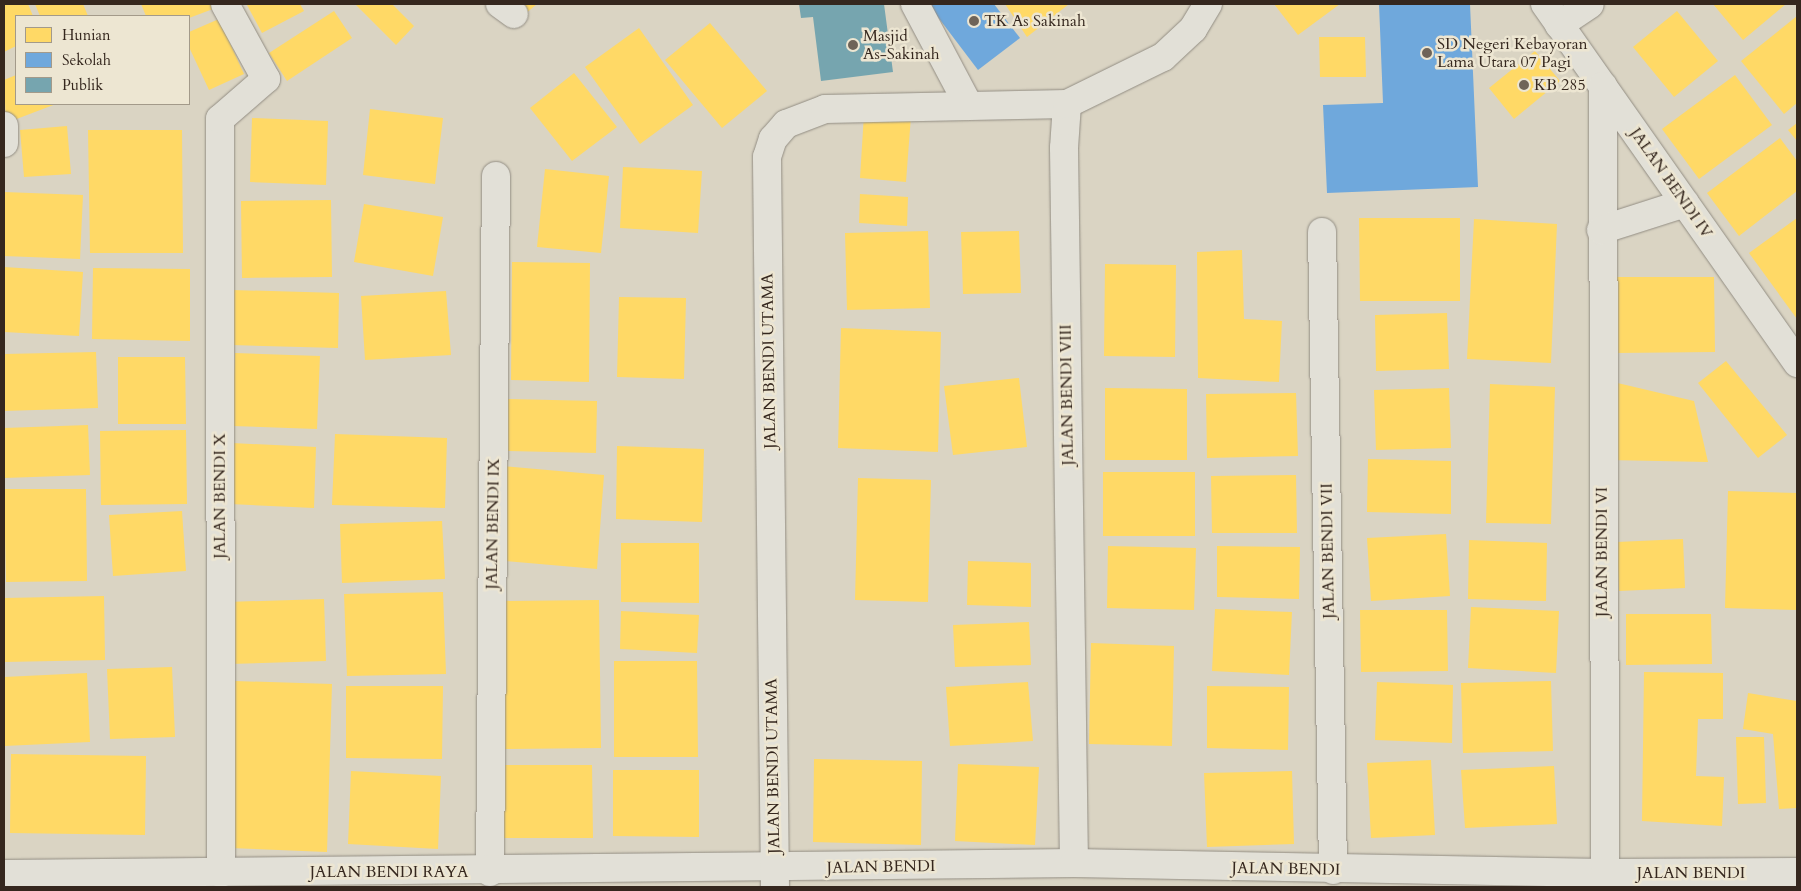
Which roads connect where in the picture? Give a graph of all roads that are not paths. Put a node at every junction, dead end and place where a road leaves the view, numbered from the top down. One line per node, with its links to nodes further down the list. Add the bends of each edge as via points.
1 (226, 4): 20 (street, JALAN BENDI X, via 266,79 220,119)
2 (915, 4): 8 (street)
3 (1208, 4): 7 (street, via 1192,29 1164,57)
4 (1590, 4): 5 (street)
5 (1552, 14): 6 (street, JALAN BENDI IV)
6 (1602, 86): 12 (street, JALAN BENDI IV); 13 (street, JALAN BENDI VI)
7 (1067, 104): 8 (street, JALAN BENDI UTAMA); 16 (street, JALAN BENDI VIII, via 1064,148)
8 (969, 106): 23 (street, JALAN BENDI UTAMA, via 825,109 786,124 773,139 767,157)
9 (4, 126): 10 (street)
10 (4, 142)
11 (496, 176): 18 (street, JALAN BENDI IX)
12 (1685, 203): 13 (street); 15 (street, JALAN BENDI IV)
13 (1602, 230): 22 (street, JALAN BENDI VI)
14 (1322, 232): 17 (street, JALAN BENDI VII)
15 (1797, 363)
16 (1074, 863): 17 (street, JALAN BENDI); 23 (street, JALAN BENDI)
17 (1333, 870): 22 (street, JALAN BENDI)
18 (490, 872): 20 (street, JALAN BENDI RAYA); 23 (street, JALAN BENDI RAYA)
19 (1797, 872): 22 (street, JALAN BENDI)
20 (221, 873): 21 (street, JALAN BENDI RAYA)
21 (4, 874)
22 (1605, 874)
23 (775, 878)

